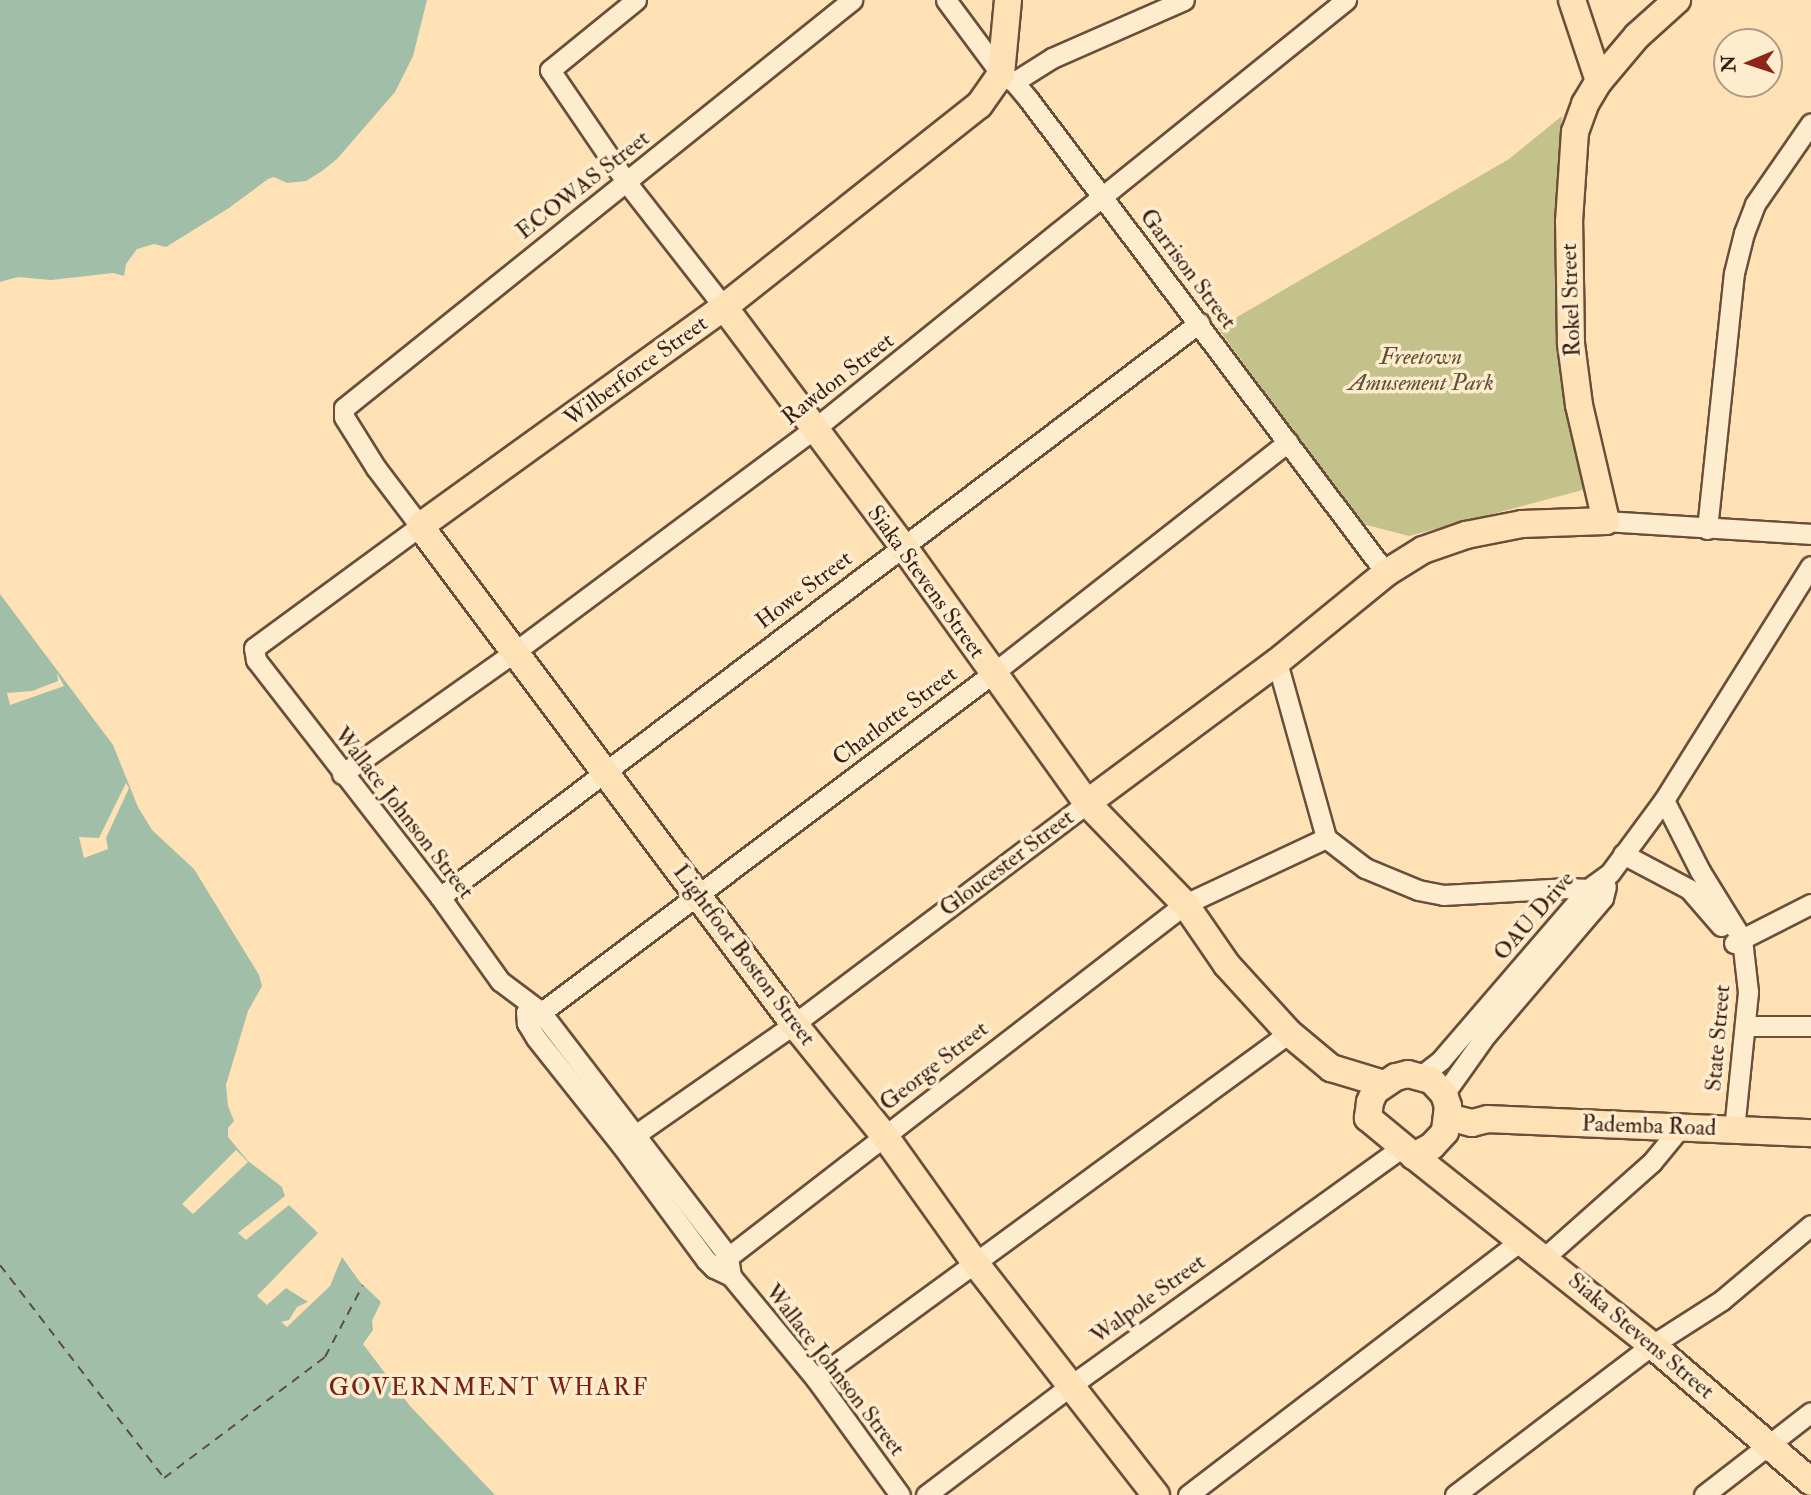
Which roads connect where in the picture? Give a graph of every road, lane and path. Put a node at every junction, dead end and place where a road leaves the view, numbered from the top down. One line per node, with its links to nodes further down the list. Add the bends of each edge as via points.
1 (636, 0): 12 (street, Siaka Stevens Street, via 550,70)
2 (852, 0): 12 (street, ECOWAS Street)
3 (946, 0): 9 (street, Garrison Street)
4 (1008, 0): 9 (main road)
5 (1346, 0): 13 (street, Rawdon Street)
6 (1572, 0): 10 (main road)
7 (1677, 0): 10 (main road, Rokel Street, via 1637,36)
8 (1171, 2): 9 (street)
9 (1007, 78): 13 (street, Garrison Street); 14 (main road, Wilberforce Street)
10 (1599, 81): 19 (main road, Rokel Street, via 1575,131 1568,280 1578,405)
11 (1811, 124): 21 (street, via 1755,204 1744,233 1734,273)
12 (627, 183): 14 (street, Siaka Stevens Street); 16 (street, ECOWAS Street)
13 (1104, 199): 15 (street, Garrison Street); 17 (street, Rawdon Street)
14 (724, 307): 17 (main road, Siaka Stevens Street); 20 (main road, Wilberforce Street)
15 (1199, 323): 18 (street, Garrison Street); 23 (street, Howe Street)
16 (344, 408): 20 (street, Lightfoot Boston Street, via 344,417 376,468)
17 (813, 430): 23 (main road, Siaka Stevens Street); 27 (street, Rawdon Street)
18 (1287, 443): 25 (street, Garrison Street); 29 (street, Charlotte Street)
19 (1606, 521): 21 (street); 25 (main road, Gloucester Street, via 1522,524 1466,535 1423,550)
20 (419, 526): 26 (street, Wilberforce Street); 27 (main road, Lightfoot Boston Street)
21 (1707, 529): 22 (street)
22 (1811, 534)
23 (903, 546): 29 (main road, Siaka Stevens Street); 30 (street, Howe Street)
24 (1811, 566): 32 (street, OAU Drive)
25 (1386, 573): 28 (main road, Gloucester Street)
26 (254, 648): 31 (street, Wallace Johnson Street, via 256,660)
27 (516, 651): 30 (main road, Lightfoot Boston Street); 31 (street, Rawdon Street)
28 (1278, 662): 33 (main road, Gloucester Street); 34 (street)
29 (992, 674): 33 (main road, Siaka Stevens Street); 37 (street, Charlotte Street)
30 (605, 770): 37 (main road, Lightfoot Boston Street); 38 (street, Howe Street)
31 (342, 774): 38 (street, Wallace Johnson Street)
32 (1664, 800): 35 (street, OAU Drive); 41 (street, State Street)
33 (1087, 803): 39 (main road, Siaka Stevens Street); 43 (street, Gloucester Street)
34 (1326, 838): 36 (street, via 1365,868 1418,890 1443,895 1541,888); 39 (street, George Street)
35 (1623, 854): 36 (street, OAU Drive); 41 (street, via 1689,889)
36 (1596, 893): 48 (street, OAU Drive); 51 (street, OAU Drive, via 1478,1044)
37 (699, 894): 42 (street, Charlotte Street); 43 (main road, Lightfoot Boston Street)
38 (440, 897): 42 (street, Wallace Johnson Street, via 500,981)
39 (1185, 904): 46 (main road, Siaka Stevens Street, via 1227,965); 55 (street, George Street)
40 (1811, 904): 41 (street)
41 (1740, 944): 44 (street, State Street, via 1748,977)
42 (530, 1012): 56 (street, Wallace Johnson Street)
43 (794, 1024): 55 (main road, Lightfoot Boston Street); 56 (street, Gloucester Street)
44 (1745, 1026): 45 (street); 53 (street, State Street)
45 (1811, 1026)
46 (1289, 1034): 47 (main road, Siaka Stevens Street); 62 (street)
47 (1331, 1068): 49 (main road, Siaka Stevens Street); 50 (main road, Siaka Stevens Street)
48 (1422, 1075): 49 (main road, via 1408,1074); 51 (main road, via 1438,1086)
49 (1384, 1084): 50 (main road, via 1370,1102)
50 (1368, 1118): 57 (main road)
51 (1445, 1120): 52 (main road, Pademba Road, via 1470,1135 1488,1119); 57 (main road); 58 (main road)
52 (1680, 1128): 53 (main road, Pademba Road); 61 (street, via 1652,1162)
53 (1734, 1130): 54 (main road, Pademba Road)
54 (1811, 1133)
55 (884, 1135): 62 (main road, Lightfoot Boston Street); 63 (street, George Street)
56 (628, 1140): 63 (street, Wallace Johnson Street)
57 (1408, 1151): 58 (main road, Siaka Stevens Street); 66 (street, Walpole Street)
58 (1465, 1197): 60 (main road, Siaka Stevens Street)
59 (1811, 1225): 64 (street, via 1722,1300)
60 (1522, 1240): 61 (main road, Siaka Stevens Street); 73 (street)
61 (1545, 1258): 64 (main road, Siaka Stevens Street)
62 (976, 1264): 65 (street); 66 (main road, Lightfoot Boston Street)
63 (724, 1267): 65 (street, Wallace Johnson Street)
64 (1653, 1345): 68 (main road, Siaka Stevens Street); 74 (street)
65 (816, 1380): 70 (street, Wallace Johnson Street)
66 (1070, 1386): 71 (street, Walpole Street); 72 (main road, Lightfoot Boston Street)
67 (1811, 1412): 68 (street)
68 (1770, 1445): 69 (main road, Siaka Stevens Street); 75 (street)
69 (1811, 1482)
70 (900, 1495)
71 (926, 1495)
72 (1156, 1495)
73 (1188, 1495)
74 (1455, 1495)
75 (1704, 1495)

